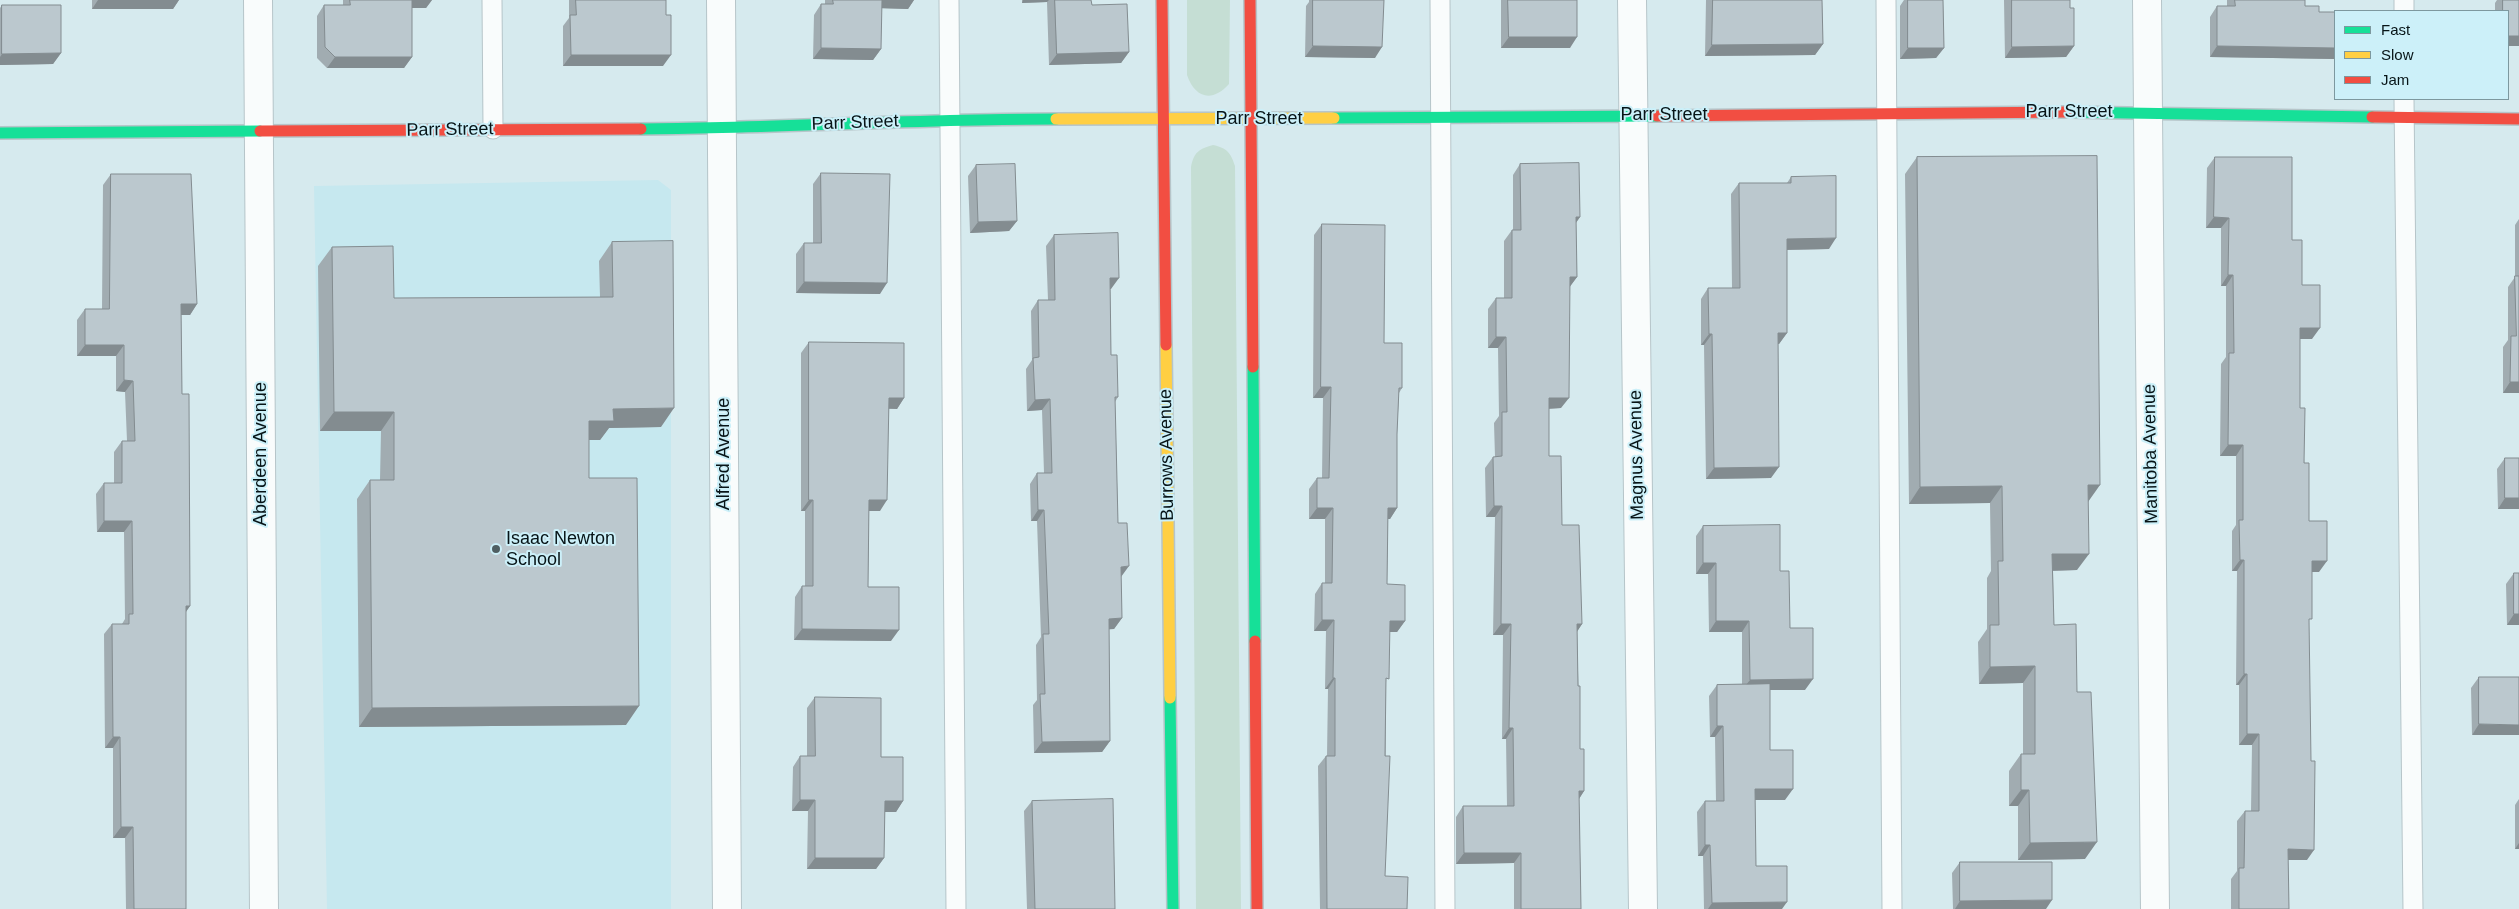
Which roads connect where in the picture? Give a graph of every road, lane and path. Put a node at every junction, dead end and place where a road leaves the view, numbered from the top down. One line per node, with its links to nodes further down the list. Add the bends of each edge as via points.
1 (258, 0): 22 (street, Aberdeen Avenue)
2 (492, 0): 21 (lane)
3 (721, 0): 20 (street, Alfred Avenue)
4 (949, 0): 16 (lane)
5 (1162, 0): 17 (street, Burrows Avenue)
6 (1250, 0): 18 (street)
7 (1440, 0): 15 (lane)
8 (1632, 0): 14 (street, Magnus Avenue)
9 (1886, 0): 13 (lane)
10 (2146, 0): 12 (street, Manitoba Avenue)
11 (2404, 108): 12 (street, Parr Street); 19 (street, Parr Street); 33 (lane)
12 (2148, 112): 13 (street, Parr Street); 32 (street, Manitoba Avenue)
13 (1887, 114): 14 (street, Parr Street); 31 (lane)
14 (1633, 115): 15 (street, Parr Street); 30 (street, Magnus Avenue)
15 (1441, 118): 18 (street, Parr Street); 29 (lane)
16 (949, 119): 17 (street, Parr Street); 20 (street, Parr Street); 26 (lane)
17 (1163, 119): 18 (street, Parr Street); 27 (street, Burrows Avenue)
18 (1252, 119): 28 (street)
19 (2519, 119)
20 (722, 128): 21 (street, Parr Street); 25 (street, Alfred Avenue)
21 (493, 129): 22 (street, Parr Street)
22 (259, 131): 23 (street, Parr Street); 24 (street, Aberdeen Avenue)
23 (0, 133)
24 (264, 909)
25 (727, 909)
26 (956, 909)
27 (1172, 909)
28 (1257, 909)
29 (1445, 909)
30 (1643, 909)
31 (1892, 909)
32 (2155, 909)
33 (2414, 909)

